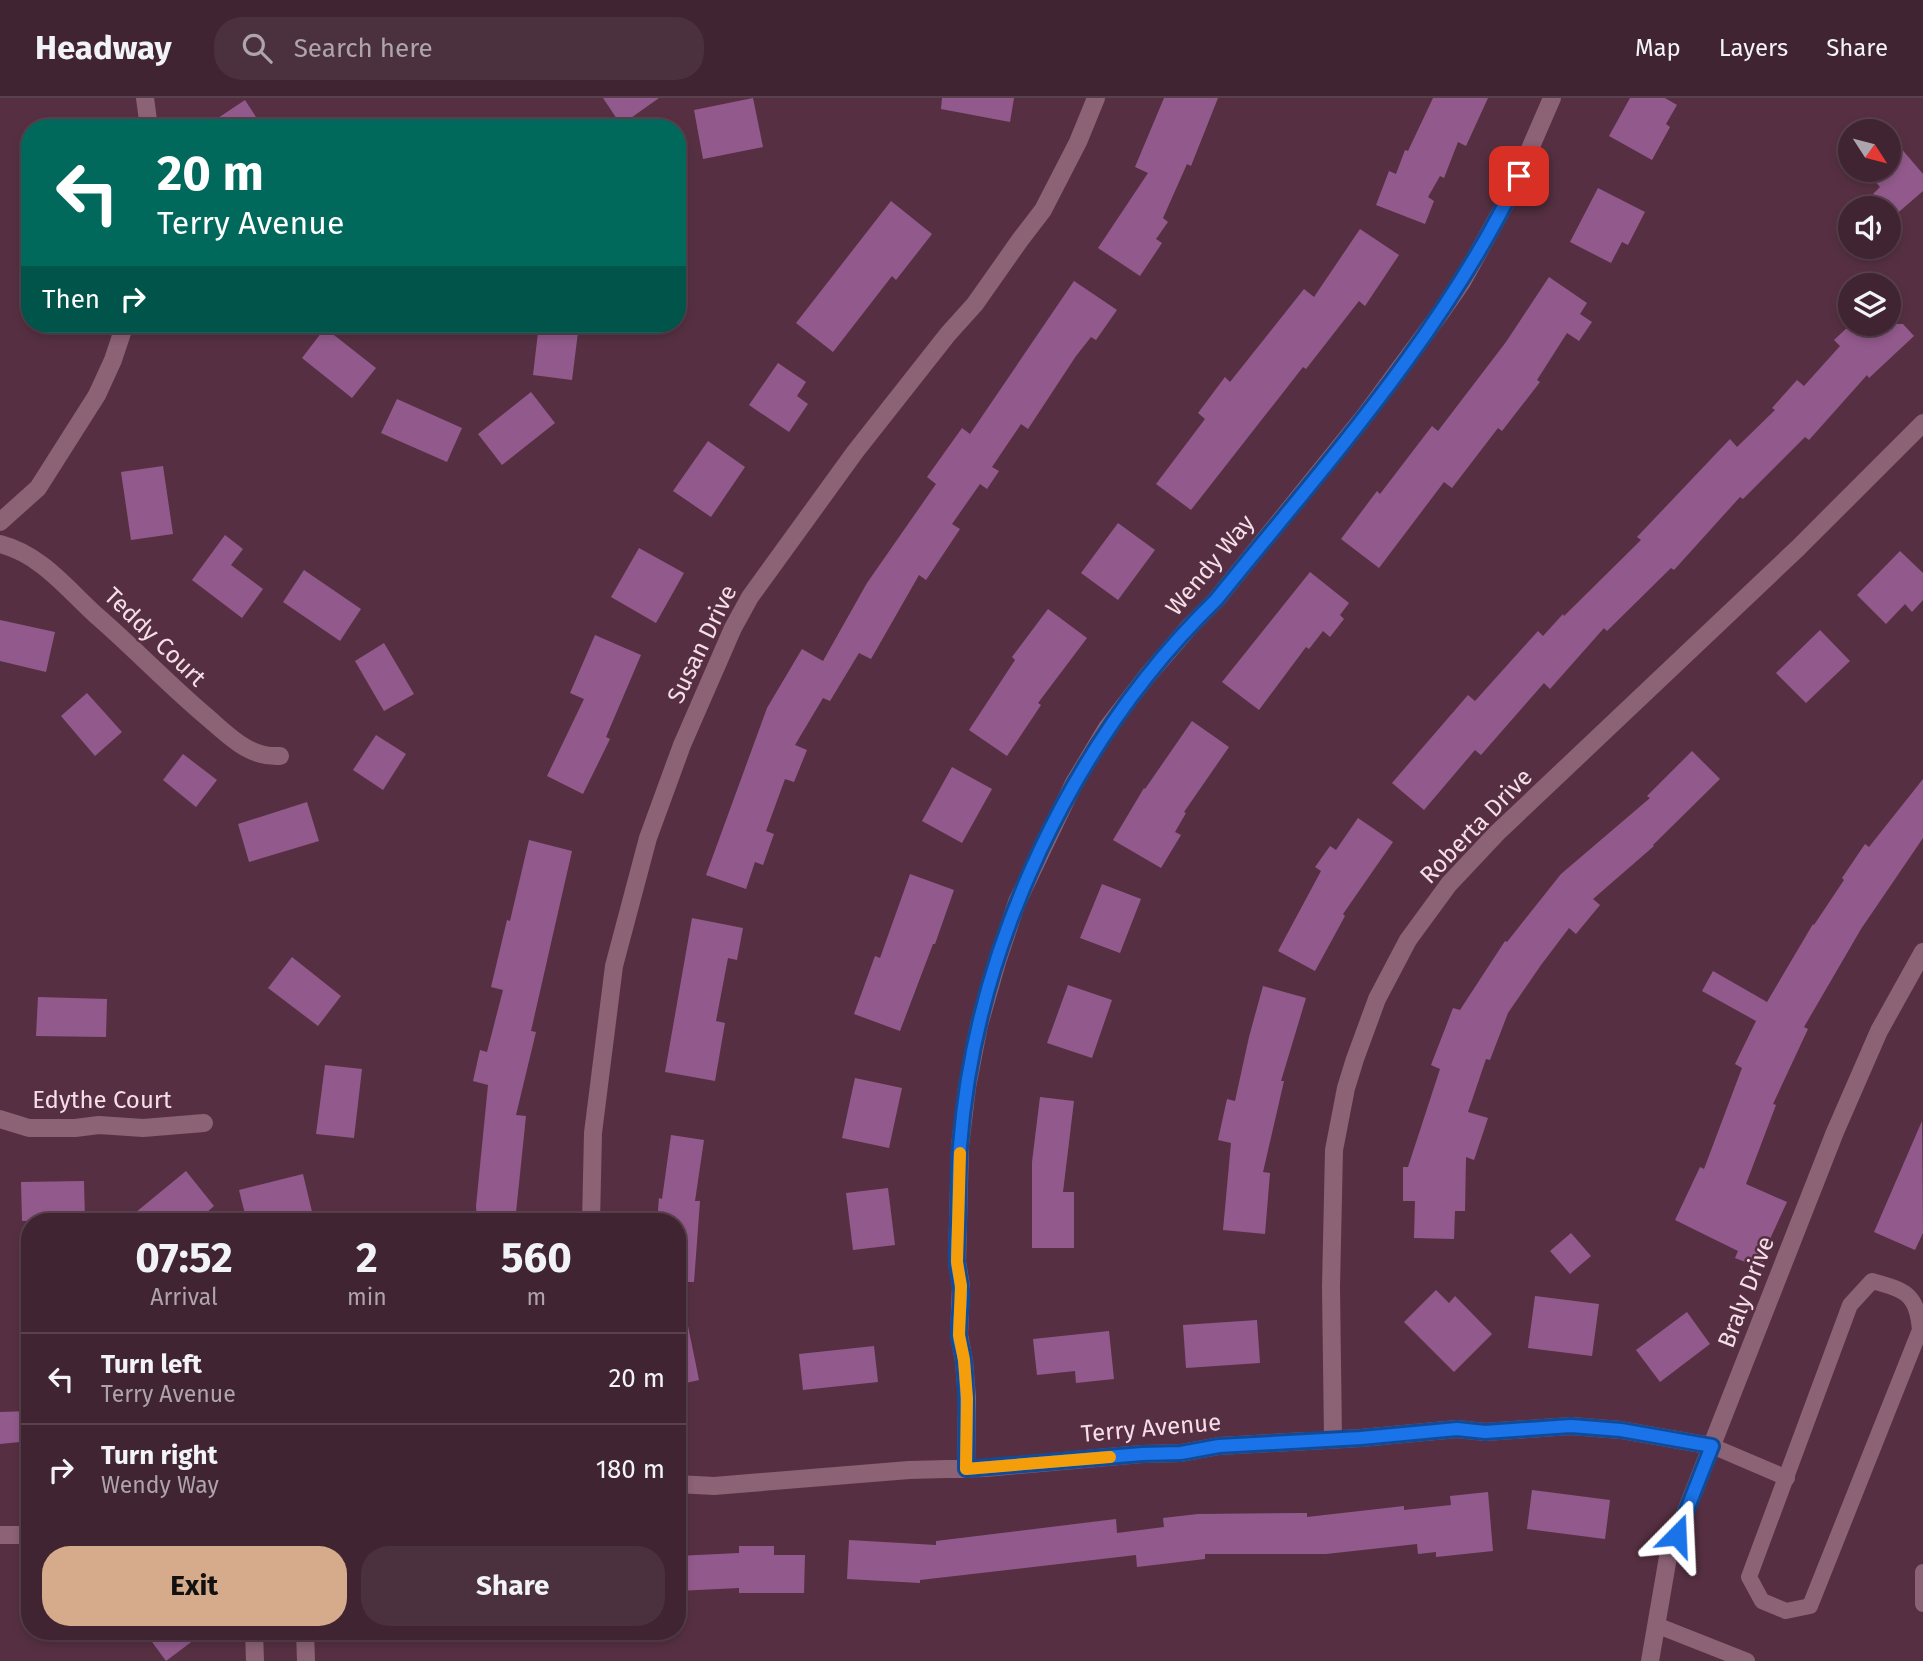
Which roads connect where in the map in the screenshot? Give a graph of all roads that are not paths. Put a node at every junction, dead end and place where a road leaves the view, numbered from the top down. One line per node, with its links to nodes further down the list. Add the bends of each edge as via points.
1 (145, 98): 4 (street)
2 (1096, 98): 13 (street, Susan Drive, via 1043,210 975,304 855,452 750,597 733,628 648,838 614,966 593,1133)
3 (1552, 98): 16 (street, Wendy Way, via 1510,195 1462,282 1363,418 1107,729 1058,814 1017,902 979,1025 960,1146 957,1262 967,1398)
4 (148, 119)
5 (122, 333): 7 (street, via 97,395 38,488)
6 (1923, 424): 14 (street, Roberta Drive, via 1497,833 1449,884 1408,940 1377,999 1355,1059 1334,1150)
7 (0, 522)
8 (0, 544): 9 (street, Teddy Court, via 25,553 61,579 156,673 242,747 266,757)
9 (280, 756)
10 (1923, 952): 15 (street, Braly Drive, via 1879,1031 1835,1132)
11 (0, 1119): 12 (street, Edythe Court, via 29,1128)
12 (204, 1123)
13 (591, 1213)
14 (1333, 1438): 15 (street, Terry Avenue, via 1571,1426); 16 (street, Terry Avenue)
15 (1712, 1446): 17 (lane); 23 (street, Braly Drive, via 1668,1558)
16 (966, 1469): 18 (street, Terry Avenue)
17 (1787, 1478): 17 (lane, via 1749,1577 1762,1601 1786,1611 1810,1606 1920,1330 1918,1309 1902,1289 1872,1281 1850,1305)
18 (686, 1484)
19 (0, 1535): 20 (street)
20 (21, 1535)
21 (1923, 1572): 22 (lane)
22 (1923, 1604)
23 (1656, 1625): 28 (street, Braly Drive); 29 (lane)
24 (254, 1640): 26 (street)
25 (305, 1640): 27 (street)
26 (255, 1661)
27 (306, 1661)
28 (1650, 1661)
29 (1746, 1661)

